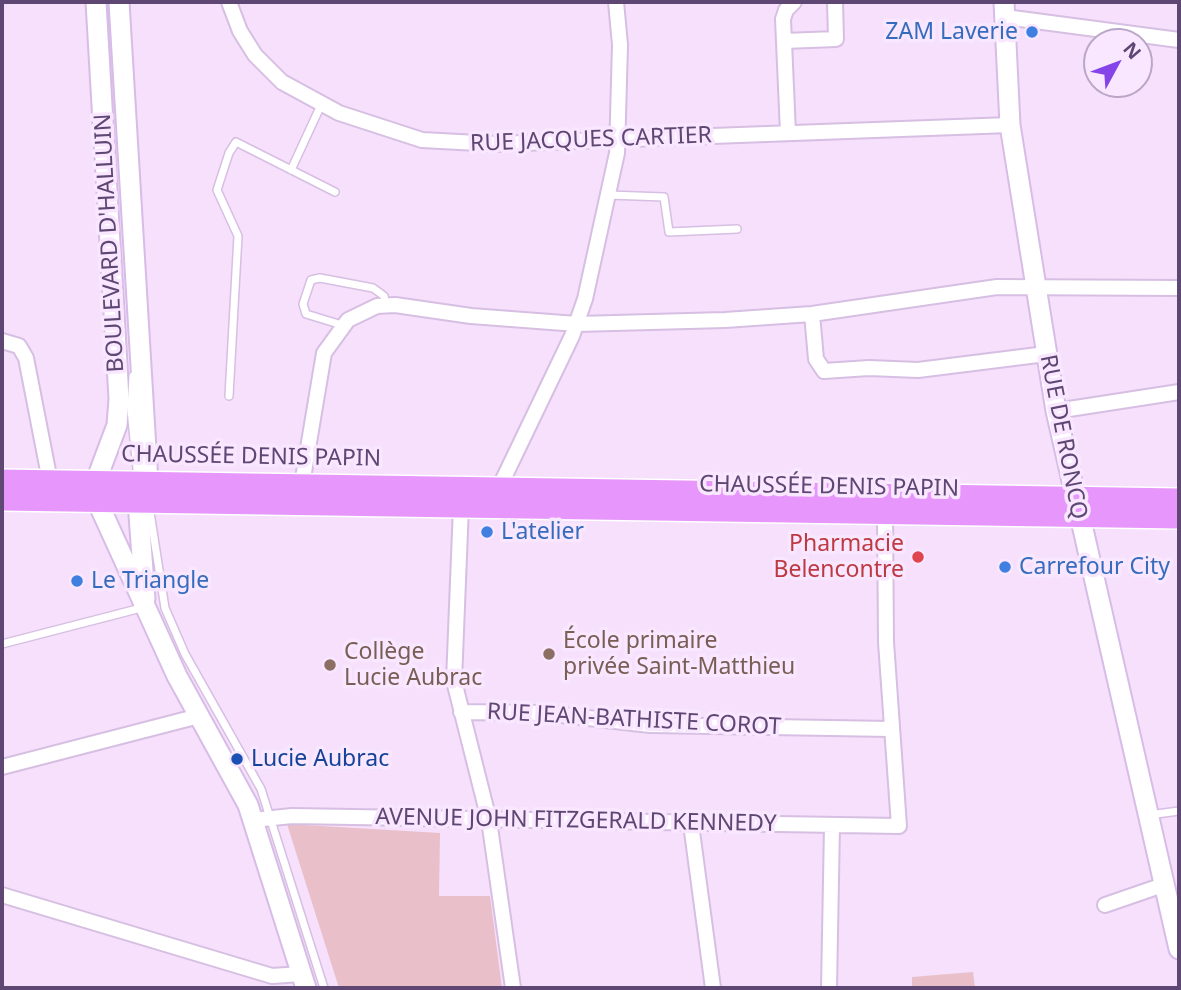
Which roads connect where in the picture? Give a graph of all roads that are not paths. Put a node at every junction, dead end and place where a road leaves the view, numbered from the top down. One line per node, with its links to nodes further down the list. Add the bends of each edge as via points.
1 (96, 2): 34 (main road, BOULEVARD D'HALLUIN, via 119,399 117,425)
2 (102, 2): 28 (lane, via 121,335)
3 (113, 2): 28 (lane, via 134,365)
4 (119, 2): 38 (main road, BOULEVARD D'HALLUIN)
5 (229, 2): 12 (street, RUE JACQUES CARTIER, via 240,31 262,65)
6 (616, 2): 15 (street, via 621,57)
7 (794, 2): 11 (street, via 784,14)
8 (835, 2): 11 (street, via 836,39)
9 (1004, 9): 10 (street); 13 (main road, RUE DE RONCQ)
10 (1179, 40)
11 (784, 41): 14 (street)
12 (321, 105): 15 (street, RUE JACQUES CARTIER, via 382,129 437,142 488,145); 16 (lane)
13 (1010, 125): 14 (street, RUE JACQUES CARTIER); 20 (main road, RUE DE RONCQ)
14 (788, 133): 15 (street, RUE JACQUES CARTIER)
15 (618, 140): 18 (street)
16 (291, 170): 17 (lane); 30 (lane, via 236,142 218,190 238,236)
17 (335, 192)
18 (608, 195): 19 (lane, via 664,197 669,232); 24 (street)
19 (737, 229)
20 (1035, 285): 21 (street); 23 (street); 27 (main road, RUE DE RONCQ)
21 (1179, 288)
22 (386, 305): 24 (street); 25 (street, via 362,312); 25 (lane, via 384,296 373,288 312,280 303,304 306,314)
23 (812, 314): 24 (street); 27 (street, via 816,359 824,371 918,370)
24 (577, 324): 36 (street)
25 (342, 325): 35 (street, via 322,361)
26 (2, 341): 33 (street, via 19,346 26,358)
27 (1046, 354): 31 (main road, RUE DE RONCQ)
28 (131, 390): 38 (lane)
29 (1179, 392): 31 (street)
30 (229, 396)
31 (1056, 411): 44 (main road, RUE DE RONCQ)
32 (2, 480): 33 (main road, CHAUSSÉE DENIS PAPIN)
33 (50, 481): 34 (main road, CHAUSSÉE DENIS PAPIN)
34 (96, 481): 38 (main road, CHAUSSÉE DENIS PAPIN); 41 (main road)
35 (302, 484): 36 (main road, CHAUSSÉE DENIS PAPIN); 38 (main road, CHAUSSÉE DENIS PAPIN)
36 (499, 488): 37 (main road, CHAUSSÉE DENIS PAPIN); 42 (street, CHAUSSÉE DENIS PAPIN, via 475,498)
37 (602, 490): 43 (street, CHAUSSÉE DENIS PAPIN, via 567,496 503,495); 44 (main road, CHAUSSÉE DENIS PAPIN)
38 (145, 492): 41 (main road, CHAUSSÉE DENIS PAPIN); 42 (main road, CHAUSSÉE DENIS PAPIN); 47 (main road, BOULEVARD D'HALLUIN); 55 (lane, via 168,616 247,761)
39 (1179, 499): 44 (main road, CHAUSSÉE DENIS PAPIN)
40 (2, 500): 41 (main road, CHAUSSÉE DENIS PAPIN)
41 (98, 503): 47 (main road)
42 (369, 505): 43 (main road, CHAUSSÉE DENIS PAPIN)
43 (469, 506): 45 (main road, CHAUSSÉE DENIS PAPIN); 49 (street, via 460,529 453,673)
44 (1077, 507): 45 (main road, CHAUSSÉE DENIS PAPIN); 46 (main road, CHAUSSÉE DENIS PAPIN); 54 (main road, RUE DE RONCQ)
45 (885, 514): 51 (street)
46 (1179, 518)
47 (146, 607): 48 (lane); 50 (main road)
48 (2, 644)
49 (461, 712): 51 (street, RUE JEAN-BATHISTE COROT, via 544,713 650,726); 56 (street)
50 (200, 716): 52 (street); 55 (main road)
51 (890, 729): 58 (street, AVENUE JOHN FITZGERALD KENNEDY, via 899,826)
52 (2, 767)
53 (1179, 811): 54 (lane)
54 (1148, 815): 59 (main road, RUE DE RONCQ)
55 (262, 818): 56 (street, AVENUE JOHN FITZGERALD KENNEDY); 63 (main road); 64 (lane)
56 (489, 820): 57 (street, AVENUE JOHN FITZGERALD KENNEDY); 65 (street)
57 (691, 824): 58 (street, AVENUE JOHN FITZGERALD KENNEDY); 66 (street)
58 (832, 826): 67 (street)
59 (1166, 884): 61 (street); 62 (main road, RUE DE RONCQ)
60 (2, 895): 63 (street, via 272,976)
61 (1105, 905)
62 (1179, 949)
63 (304, 981)
64 (324, 988)
65 (513, 988)
66 (713, 988)
67 (829, 988)

